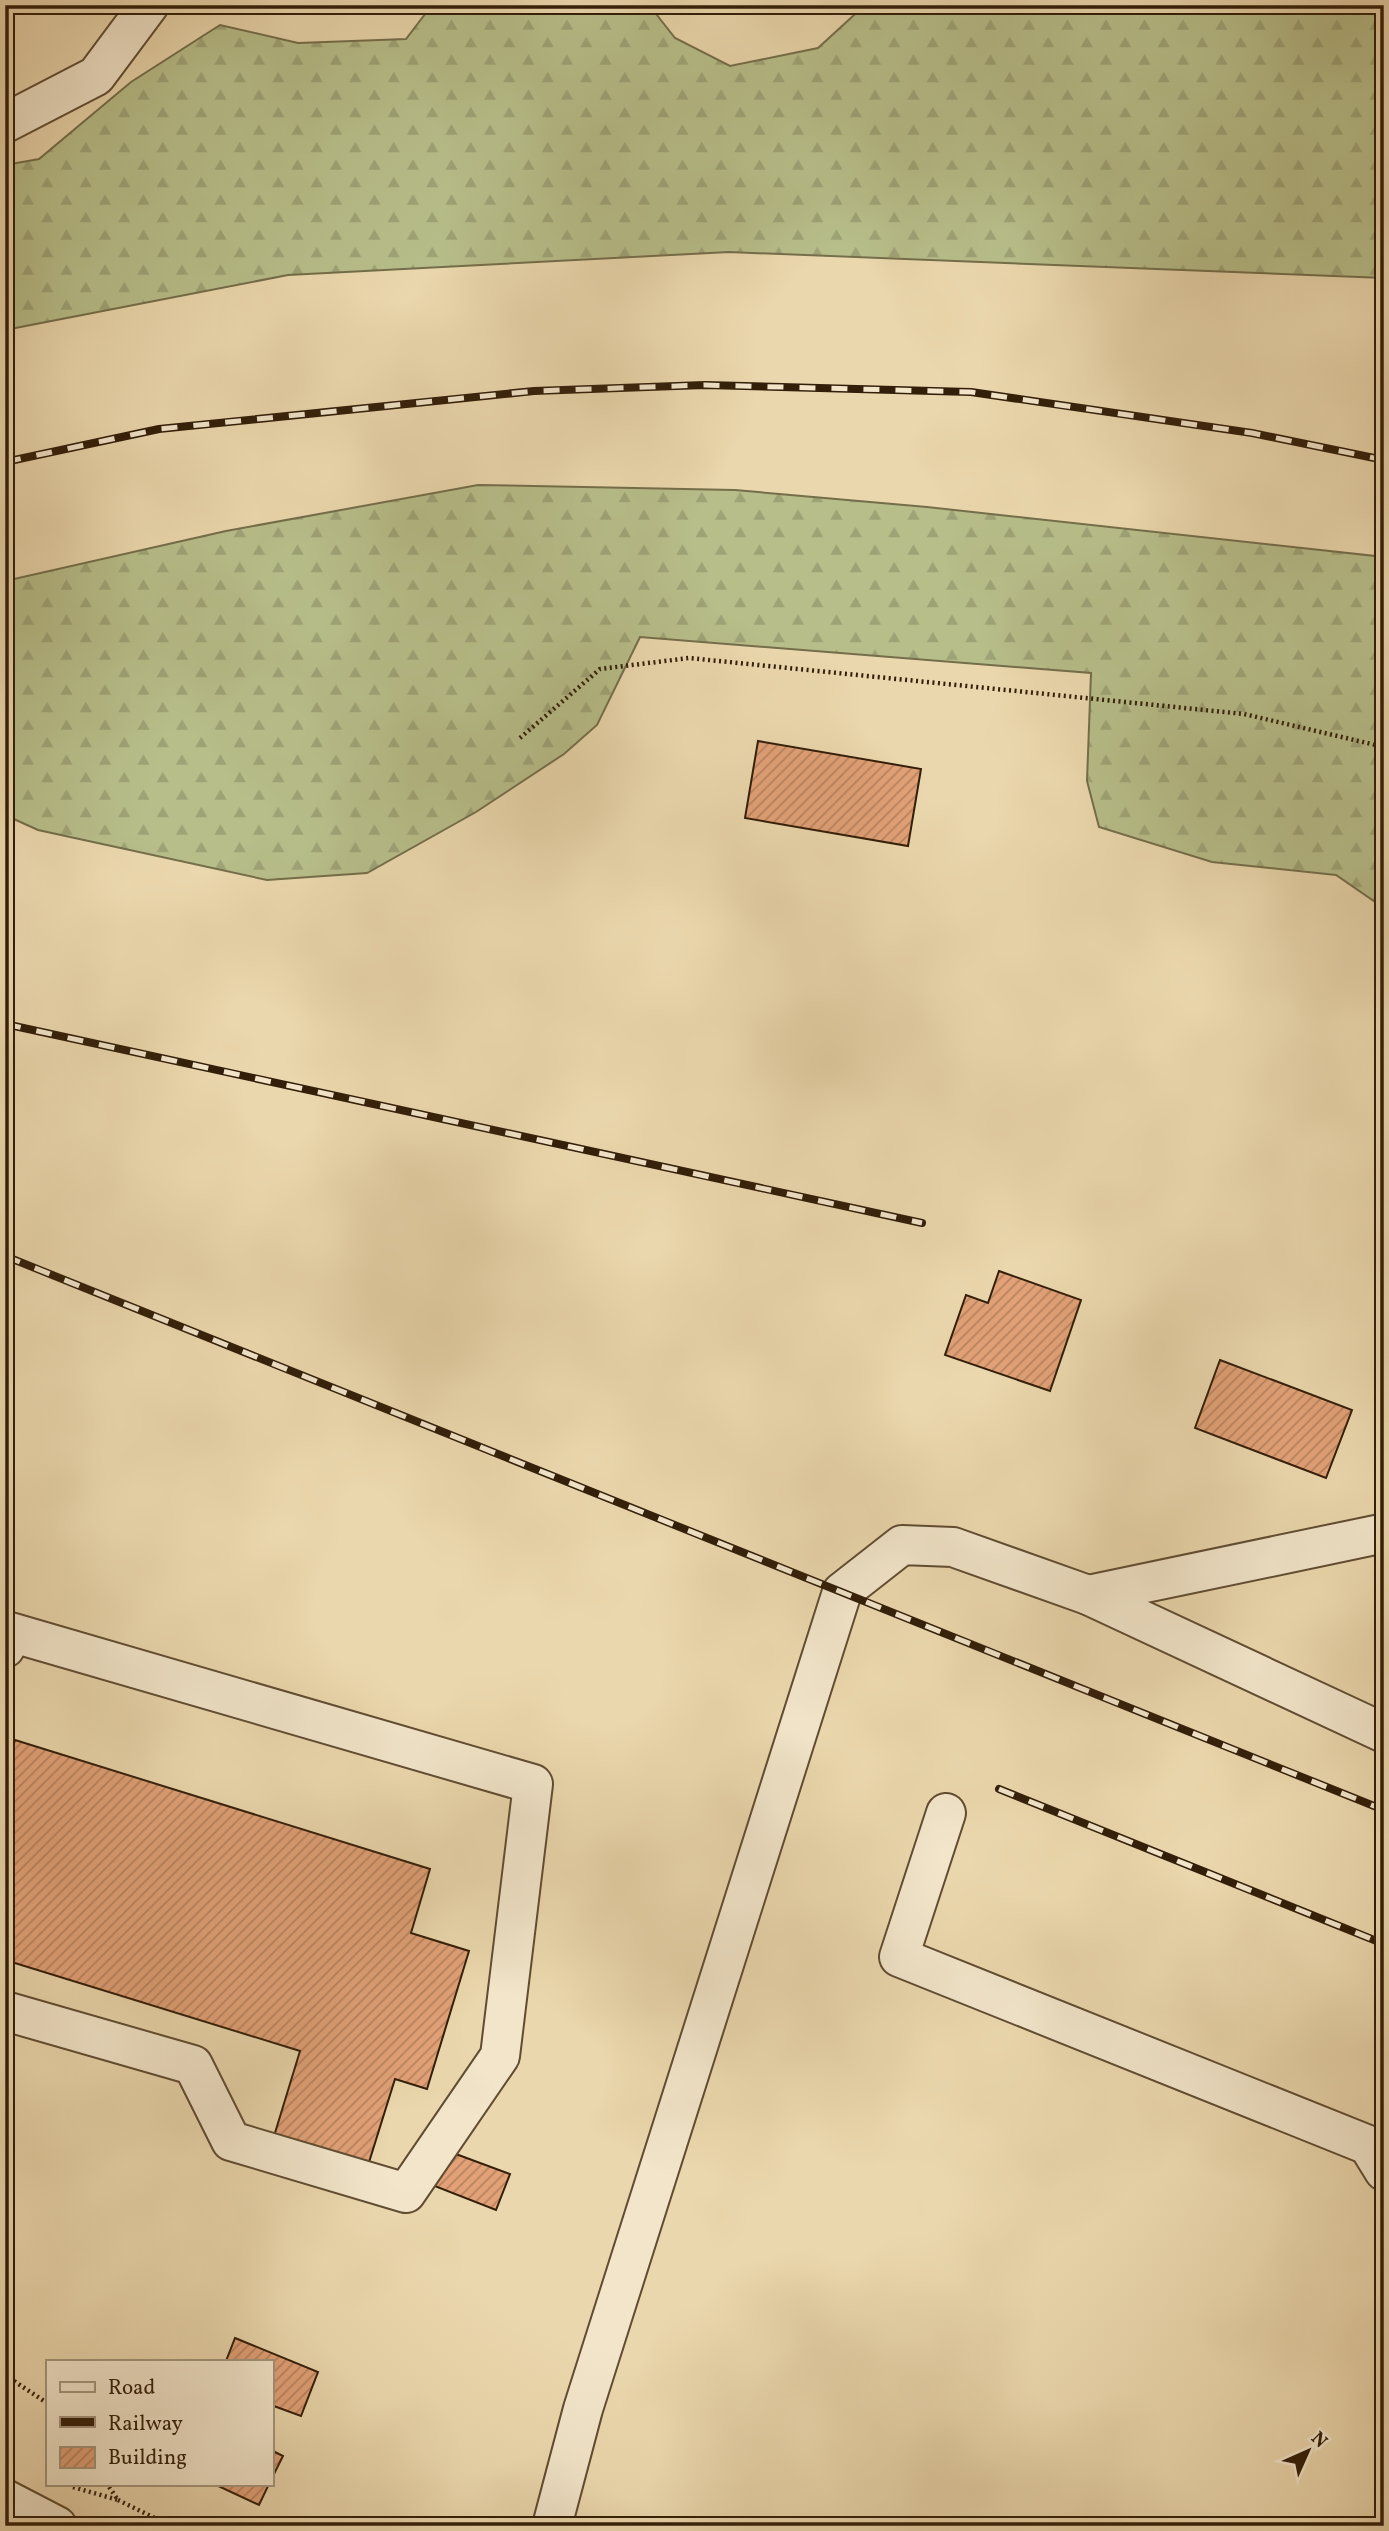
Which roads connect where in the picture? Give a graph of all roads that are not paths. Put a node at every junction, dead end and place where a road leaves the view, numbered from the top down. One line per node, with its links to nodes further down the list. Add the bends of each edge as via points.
1 (149, 5): 2 (street, via 96,76)
2 (5, 123)
3 (1380, 1534): 4 (street)
4 (1088, 1595): 6 (street); 12 (street, via 954,1547 902,1545 842,1592 583,2409)
5 (5, 1648): 8 (street, via 10,1632 533,1784 500,2056 406,2193 231,2141 193,2065)
6 (1384, 1733)
7 (946, 1812): 9 (street, via 899,1957 1368,2145)
8 (5, 2011)
9 (1384, 2171)
10 (5, 2500): 11 (street)
11 (57, 2526)
12 (552, 2526)

